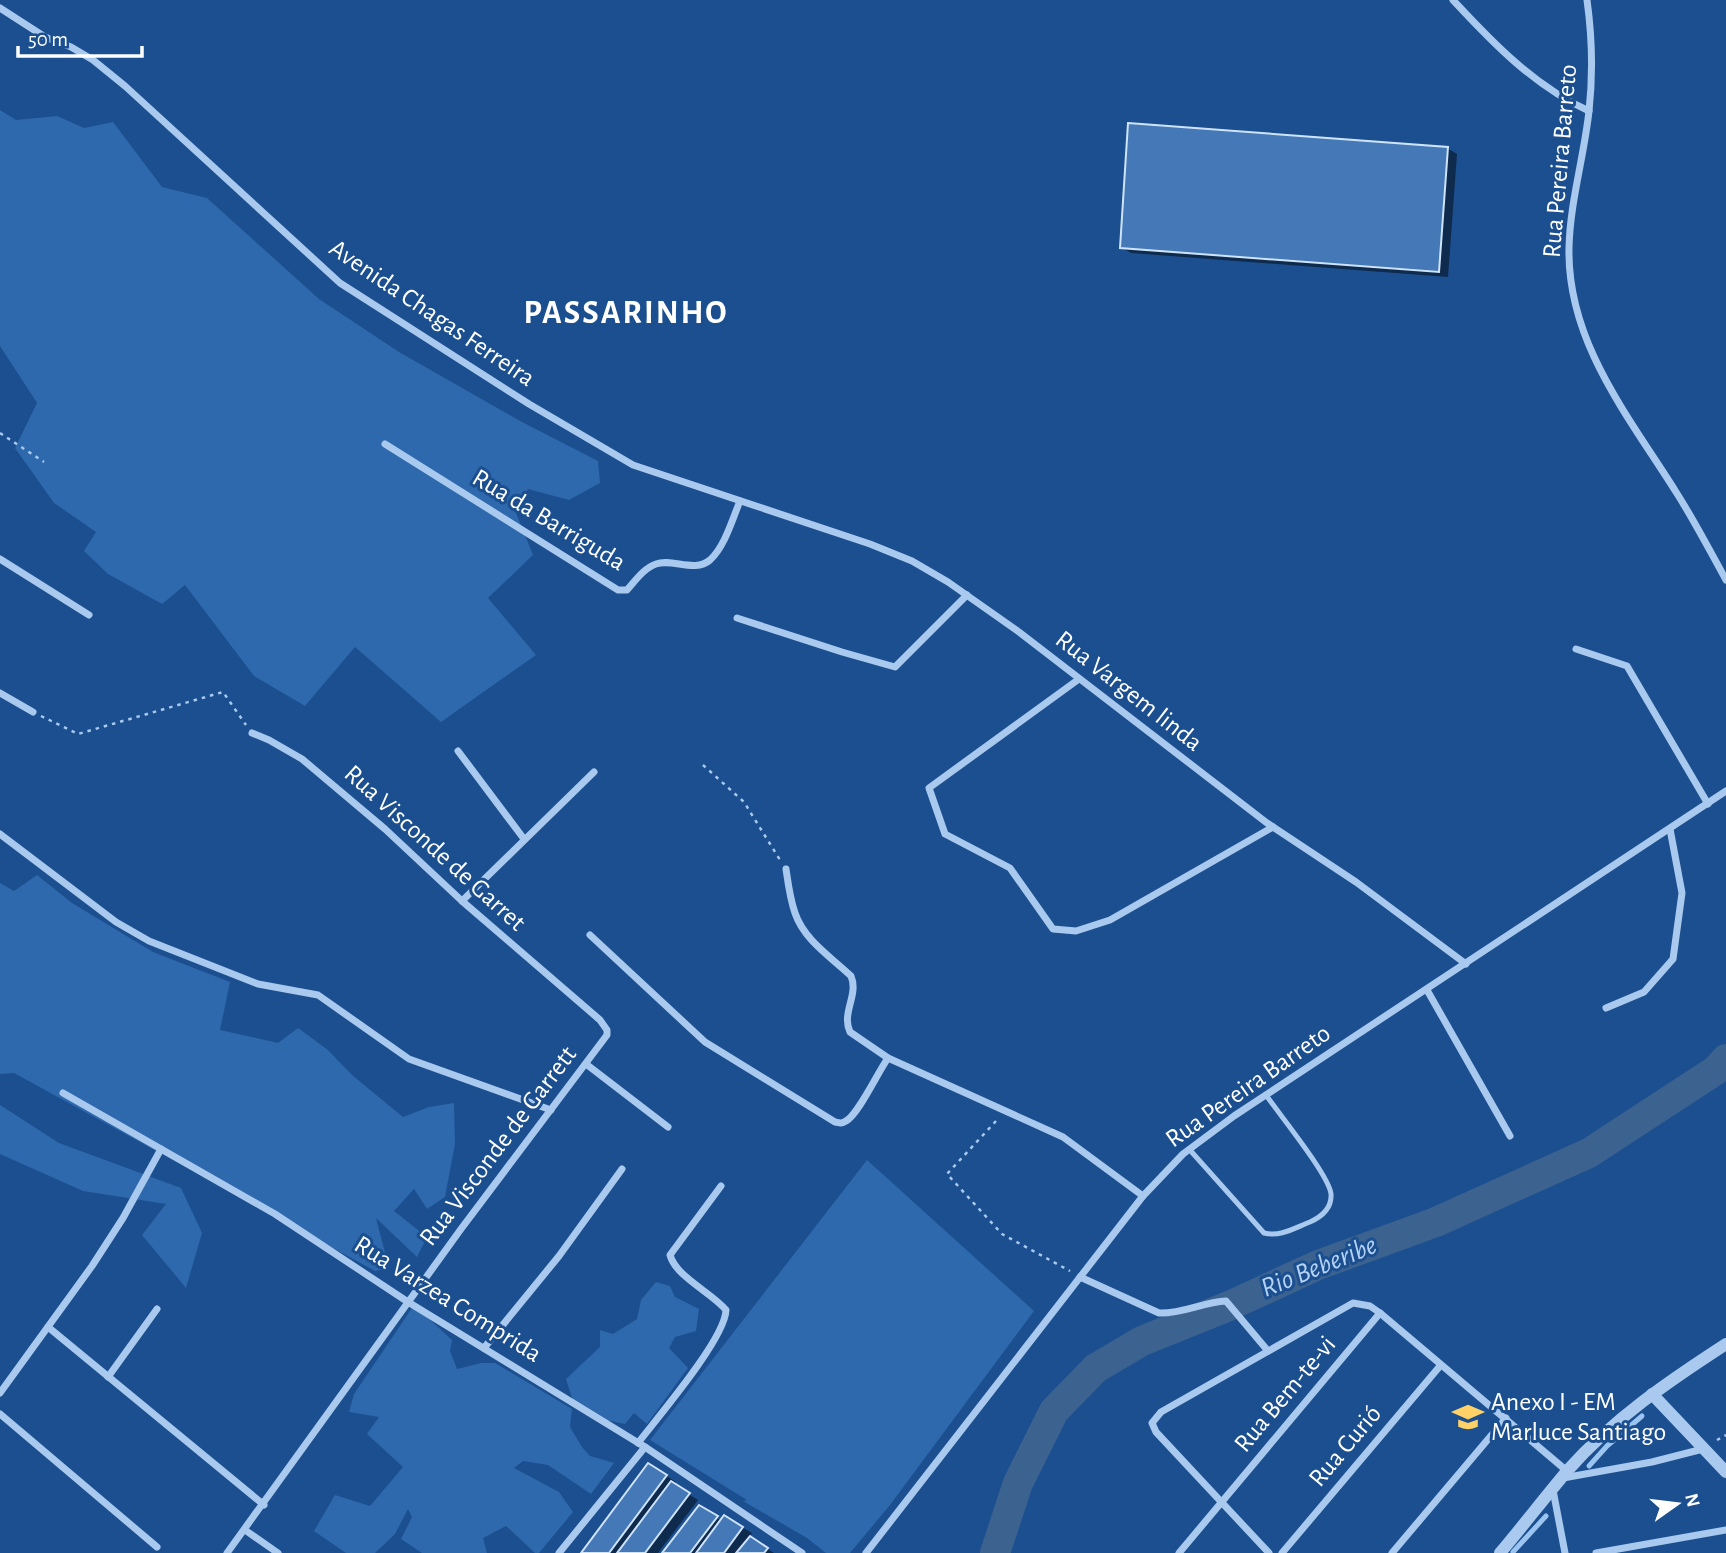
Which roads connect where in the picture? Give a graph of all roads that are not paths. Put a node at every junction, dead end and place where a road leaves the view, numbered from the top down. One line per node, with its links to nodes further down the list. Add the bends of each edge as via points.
1 (1453, 0): 4 (street, via 1510,58)
2 (1587, 0): 4 (street, Rua Pereira Barreto, via 1592,73)
3 (0, 8): 6 (street, Avenida Chagas Ferreira, via 93,60 340,283 633,466)
4 (1589, 111): 8 (street, Rua Pereira Barreto, via 1569,249 1579,318 1610,389)
5 (385, 444): 6 (street, Rua da Barriguda, via 618,590 627,590 658,563 696,566 708,562)
6 (740, 501): 9 (street, Rua Vargem linda, via 912,561)
7 (0, 559): 10 (street)
8 (1726, 580)
9 (967, 595): 11 (street, via 895,667); 13 (street, Rua Vargem linda)
10 (89, 615)
11 (737, 618)
12 (1576, 649): 20 (street, via 1627,666)
13 (1079, 679): 21 (street, Rua Vargem linda); 21 (street, via 929,788 945,834 1010,869 1053,929 1076,931 1110,920)
14 (0, 693): 15 (street)
15 (33, 712)
16 (252, 733): 26 (street, Rua Visconde de Garret, via 302,759)
17 (458, 751): 24 (street)
18 (594, 772): 24 (street)
19 (1726, 792): 20 (street, Rua Pereira Barreto)
20 (1708, 804): 22 (street, Rua Pereira Barreto)
21 (1273, 827): 28 (street, Rua Vargem linda)
22 (1670, 829): 28 (street, Rua Pereira Barreto); 31 (street, via 1682,893 1673,959 1644,992)
23 (0, 834): 36 (street, via 116,922 149,941 258,984 318,995 409,1059)
24 (524, 839): 26 (street)
25 (786, 869): 32 (street, via 800,927 854,983 846,1017 850,1032)
26 (462, 901): 30 (street, Rua Visconde de Garret)
27 (590, 936): 32 (street, via 705,1042 835,1122 848,1121 854,1115)
28 (1466, 964): 29 (street, Rua Pereira Barreto)
29 (1427, 990): 35 (street, Rua Pereira Barreto); 38 (street)
30 (583, 1005): 33 (street, Rua Visconde de Garrett, via 607,1030)
31 (1606, 1008)
32 (888, 1059): 43 (street, via 1063,1136)
33 (586, 1064): 36 (street, Rua Visconde de Garrett); 37 (street)
34 (63, 1093): 39 (street, Rua Varzea Comprida)
35 (1266, 1095): 40 (street, Rua Pereira Barreto); 40 (lane, via 1331,1192 1330,1204 1320,1218 1277,1236 1264,1233)
36 (551, 1110): 45 (street, Rua Visconde de Garrett)
37 (667, 1127)
38 (1510, 1136)
39 (161, 1149): 45 (street, Rua Varzea Comprida, via 275,1214); 48 (street, via 123,1218)
40 (1189, 1149): 43 (street, Rua Pereira Barreto)
41 (622, 1169): 50 (street)
42 (721, 1186): 58 (street, via 670,1255 677,1269 719,1302 726,1318)
43 (1143, 1196): 44 (street, Rua Pereira Barreto)
44 (1080, 1277): 51 (street, via 1159,1313 1229,1303); 72 (street, Rua Pereira Barreto)
45 (408, 1302): 50 (street, Rua Varzea Comprida); 64 (street, Rua Visconde de Garrett)
46 (157, 1309): 53 (street)
47 (1380, 1313): 51 (street, via 1353,1303); 52 (street); 63 (street, Rua Bem-te-vi)
48 (48, 1327): 53 (street); 54 (street)
49 (1726, 1344): 55 (street)
50 (484, 1348): 58 (street, Rua Varzea Comprida)
51 (1268, 1351): 63 (street, via 1161,1412 1152,1423)
52 (1440, 1366): 57 (street); 75 (street, Rua Curió)
53 (108, 1377): 64 (street)
54 (0, 1393)
55 (1651, 1394): 59 (street); 61 (street)
56 (0, 1414): 67 (street)
57 (1506, 1418): 61 (street); 76 (street)
58 (642, 1445): 70 (street); 71 (street, Rua Varzea Comprida)
59 (1703, 1450): 60 (street); 61 (street)
60 (1726, 1472)
61 (1565, 1475): 62 (street)
62 (1553, 1490): 77 (street); 78 (street)
63 (1221, 1502): 73 (street, Rua Bem-te-vi); 74 (street)
64 (264, 1505): 65 (street, Rua Visconde de Garrett)
65 (245, 1530): 68 (street, Rua Visconde de Garrett); 69 (street)
66 (1726, 1530): 79 (street)
67 (157, 1547)
68 (227, 1553)
69 (278, 1553)
70 (559, 1553)
71 (802, 1553)
72 (866, 1553)
73 (1179, 1553)
74 (1269, 1553)
75 (1282, 1553)
76 (1392, 1553)
77 (1500, 1553)
78 (1565, 1553)
79 (1595, 1553)

